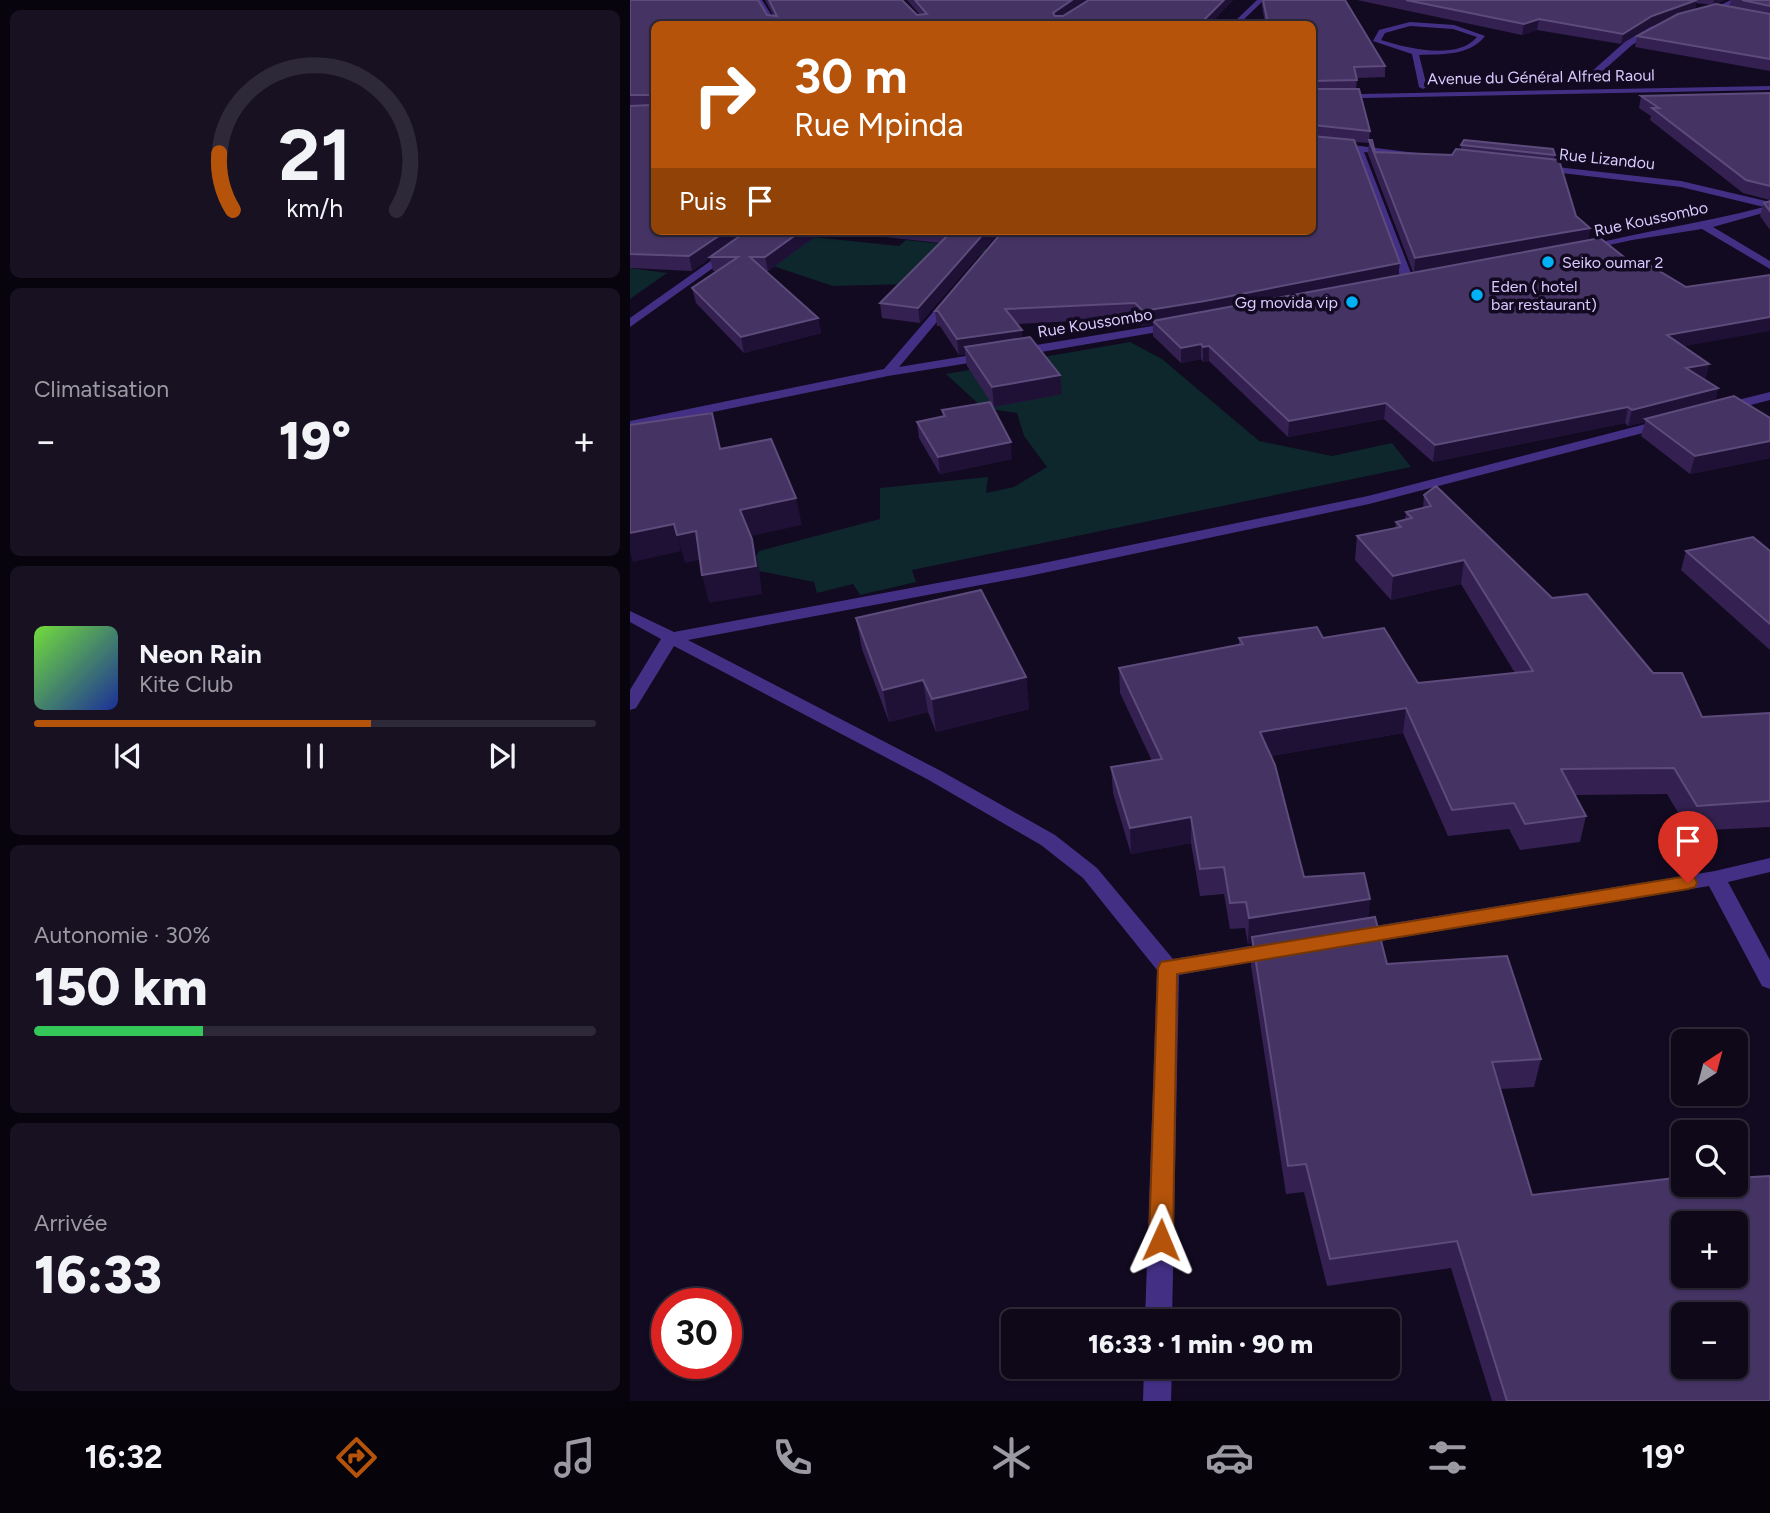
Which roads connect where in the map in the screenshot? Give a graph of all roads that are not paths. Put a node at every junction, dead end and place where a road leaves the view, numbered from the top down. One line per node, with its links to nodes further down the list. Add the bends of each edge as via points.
1 (759, 0): 8 (street)
2 (1261, 0): 9 (street)
3 (1736, 0): 5 (street)
4 (1704, 8): 5 (street)
5 (1717, 10): 6 (street); 7 (street)
6 (1730, 13)
7 (1692, 17)
8 (773, 21)
9 (1238, 21)
10 (1667, 23): 13 (street, via 1629,43)
11 (1415, 53): 11 (street, via 1447,52 1474,45 1481,36 1454,27 1410,24 1382,32 1377,41); 14 (street)
12 (1770, 81): 13 (street, Avenue du Général Alfred Raoul)
13 (1584, 83): 14 (street, Avenue du Général Alfred Raoul)
14 (1423, 87): 16 (street, Avenue du Général Alfred Raoul)
15 (1770, 88): 17 (street, Avenue du Général Alfred Raoul)
16 (1316, 89)
17 (1316, 97)
18 (1316, 144): 19 (street)
19 (1359, 149): 20 (street); 27 (street, via 1414,280)
20 (1429, 156)
21 (1526, 166): 22 (street, Rue Lizandou, via 1681,184)
22 (1770, 207): 23 (street, Rue Koussombo)
23 (1704, 226): 25 (street, Rue Koussombo, via 1631,237); 26 (street)
24 (755, 235): 29 (street)
25 (1576, 252)
26 (1769, 263)
27 (1394, 284)
28 (956, 292): 31 (street)
29 (630, 323)
30 (1191, 324): 31 (street, Rue Koussombo)
31 (888, 372): 35 (street, Rue Koussombo)
32 (1770, 396): 33 (street)
33 (1703, 413)
34 (1676, 420): 37 (street, via 1355,502 1029,571)
35 (630, 425)
36 (630, 616): 37 (street)
37 (670, 638): 38 (street); 43 (street, via 934,775 1048,840 1090,873)
38 (630, 704)
39 (1770, 864): 40 (street)
40 (1715, 878): 41 (street); 44 (street)
41 (1332, 941)
42 (1291, 947): 43 (street)
43 (1168, 968): 45 (street)
44 (1770, 980)
45 (1159, 1309)
46 (1158, 1379): 47 (street)
47 (1157, 1401)

